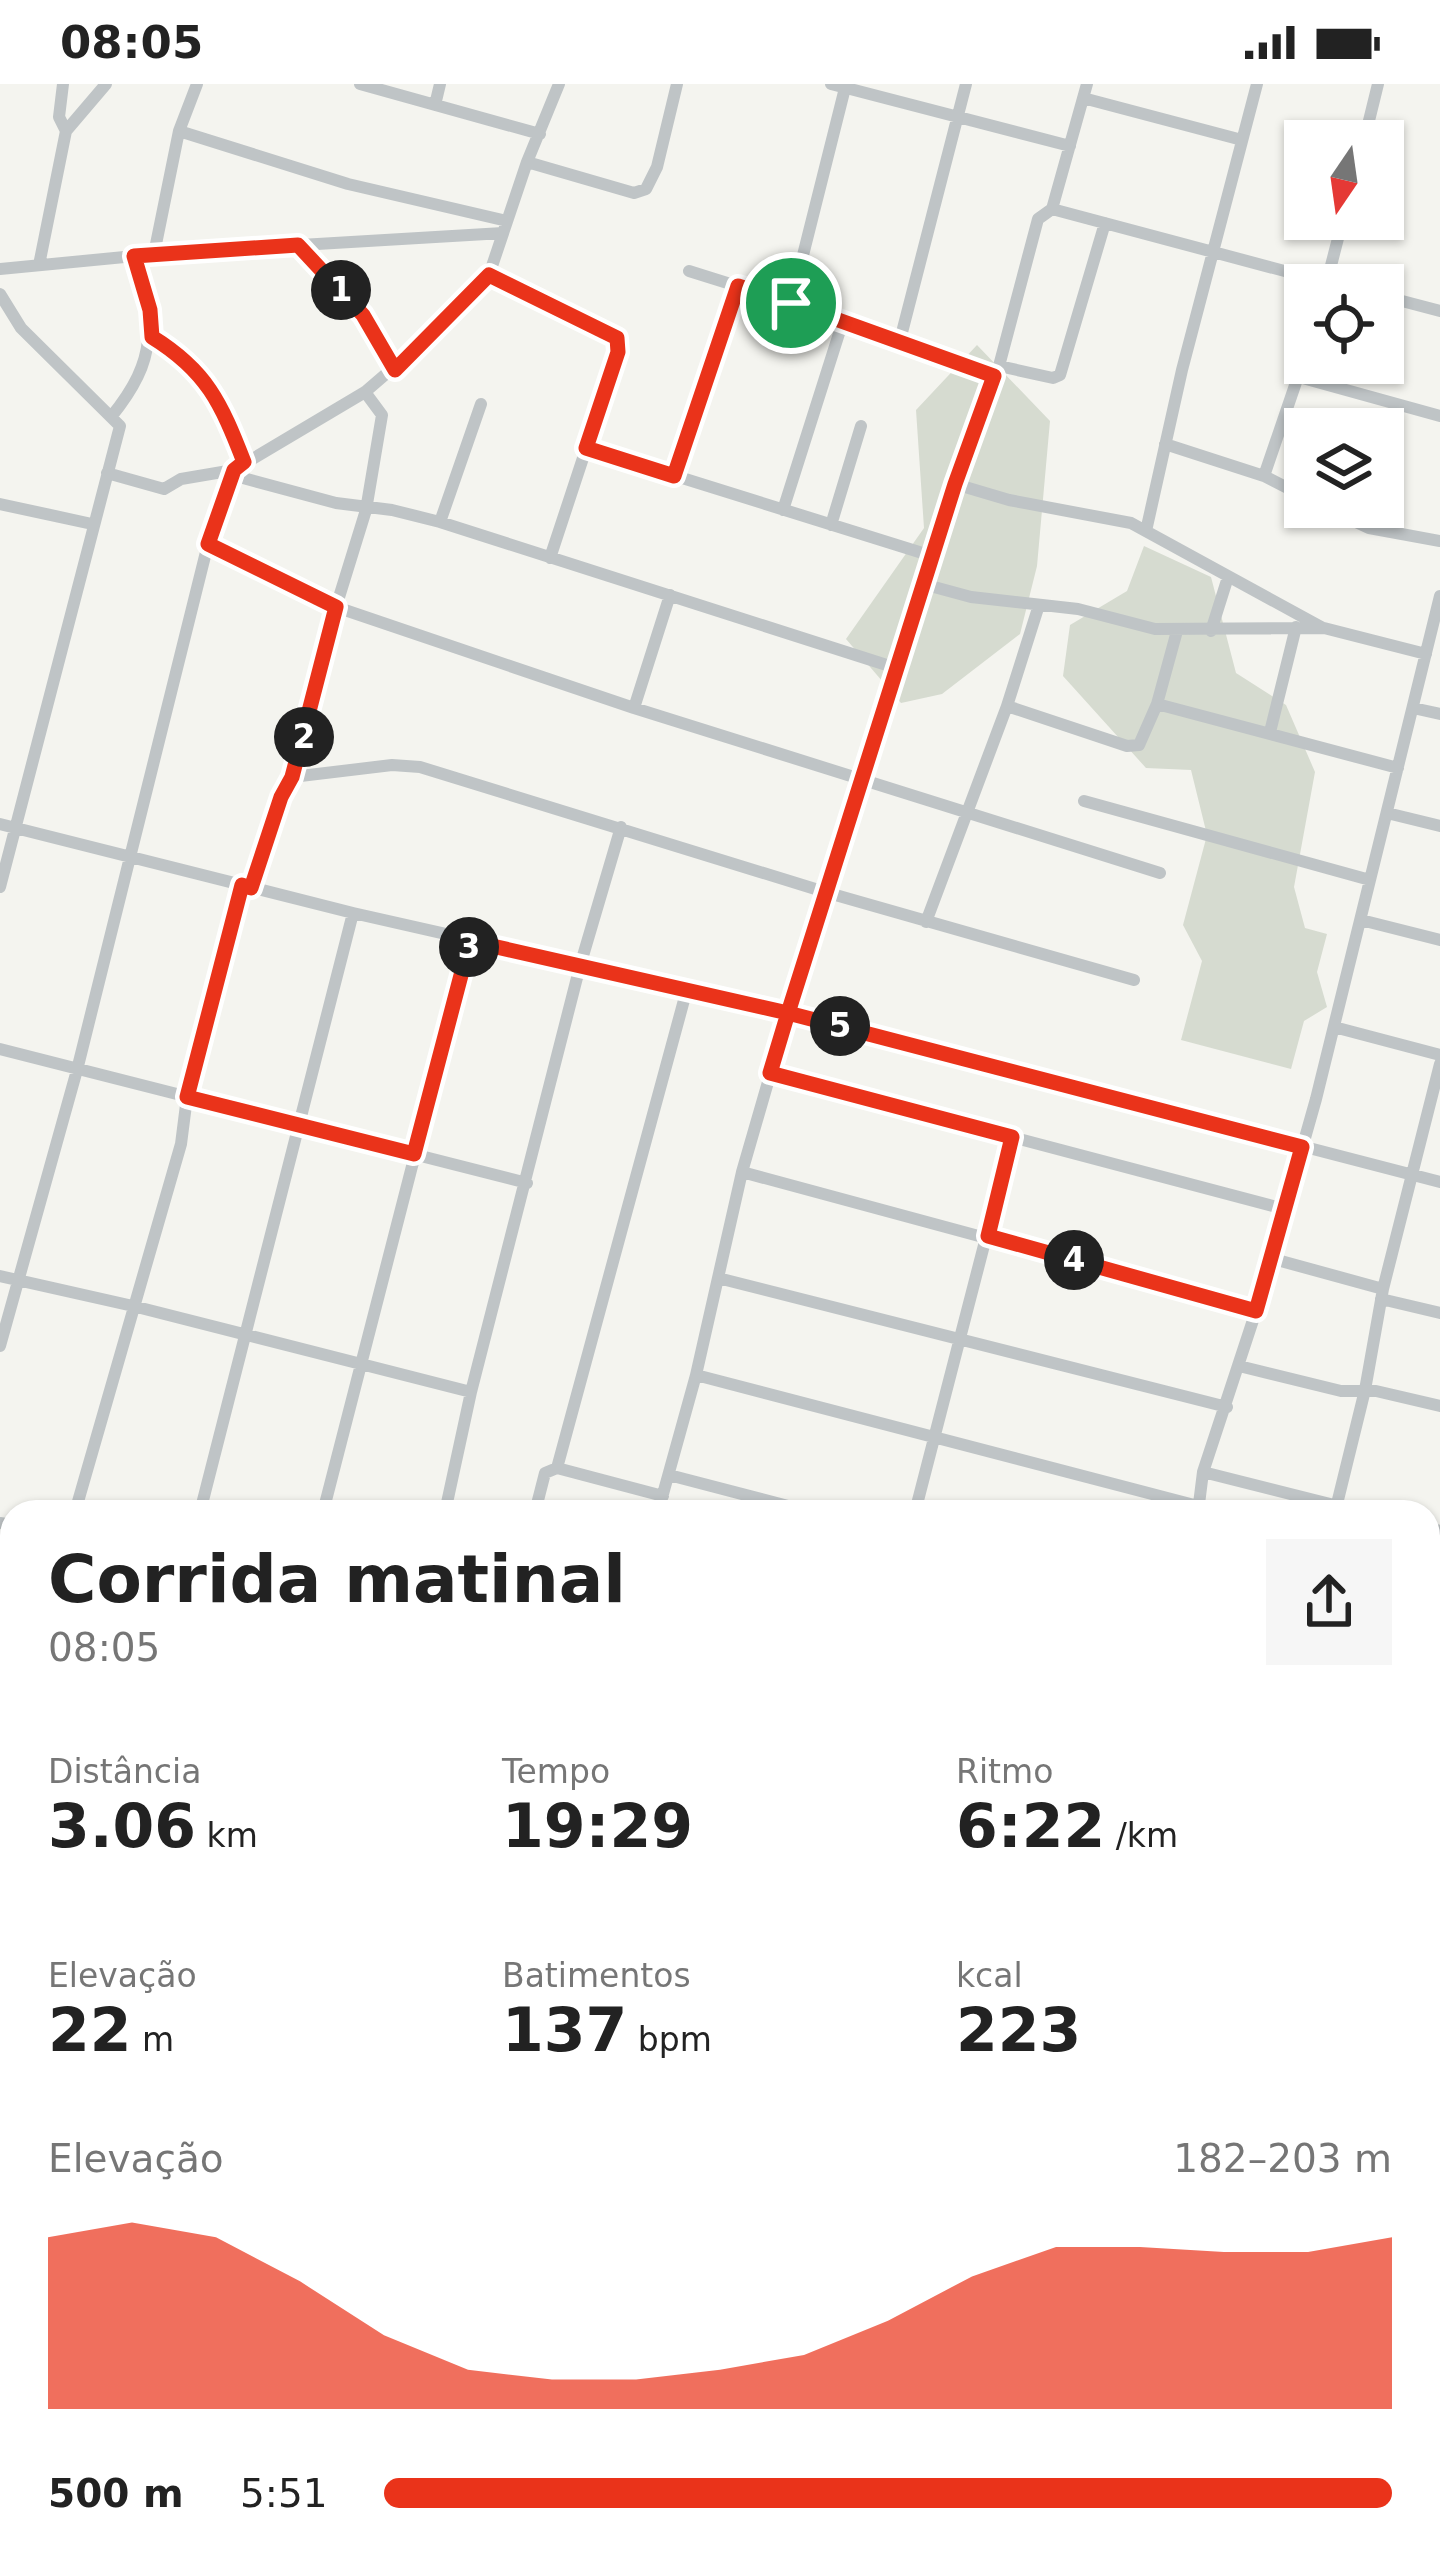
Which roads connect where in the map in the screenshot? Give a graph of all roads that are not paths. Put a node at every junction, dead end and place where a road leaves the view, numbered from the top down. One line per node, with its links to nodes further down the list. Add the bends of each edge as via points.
1 (63, 84): 16 (street, via 59,117)
2 (106, 84): 16 (street)
3 (197, 84): 17 (street)
4 (360, 84): 13 (street)
5 (440, 84): 13 (street)
6 (559, 84): 18 (street)
7 (677, 84): 21 (street, via 646,189 634,193)
8 (966, 84): 14 (street)
9 (1257, 84): 19 (street)
10 (1378, 84): 15 (street)
11 (841, 85): 14 (street); 37 (street)
12 (1085, 91): 19 (street); 20 (street)
13 (435, 105): 18 (street)
14 (957, 117): 20 (street); 41 (street)
15 (1369, 120)
16 (66, 130): 29 (street)
17 (179, 131): 24 (street); 26 (street)
18 (540, 134): 21 (street)
19 (1242, 140): 27 (street)
20 (1070, 146): 22 (street)
21 (527, 162): 24 (street)
22 (1052, 209): 23 (street); 43 (street, via 1038,219)
23 (1105, 224): 27 (street); 43 (street, via 1060,375)
24 (505, 227): 25 (street); 33 (street)
25 (298, 245): 26 (street); 42 (street, via 363,315)
26 (154, 254): 28 (street)
27 (1213, 255): 32 (street); 51 (street)
28 (134, 256): 29 (street); 40 (street)
29 (39, 265): 30 (street)
30 (0, 269)
31 (689, 271): 34 (street)
32 (1284, 273)
33 (489, 275): 42 (street); 52 (street, via 617,338)
34 (738, 286): 37 (street); 55 (street)
35 (0, 294): 49 (street, via 21,328)
36 (1404, 301): 38 (street)
37 (791, 303): 39 (street)
38 (1440, 310)
39 (843, 321): 41 (street); 61 (street)
40 (152, 337): 49 (street); 53 (street, via 208,381)
41 (899, 344): 43 (street)
42 (395, 370): 46 (street)
43 (997, 371): 57 (street)
44 (1297, 384): 56 (street)
45 (1324, 384): 48 (street)
46 (365, 392): 53 (street); 60 (street, via 382,416)
47 (481, 404): 62 (street)
48 (1440, 416)
49 (111, 417): 54 (street, via 119,434)
50 (861, 426): 64 (street)
51 (1166, 445): 56 (street); 66 (street)
52 (586, 448): 55 (street); 70 (street)
53 (236, 469): 54 (street, via 164,490); 60 (street); 68 (street)
54 (107, 473): 63 (street)
55 (674, 476): 61 (street)
56 (1264, 476): 58 (street)
57 (955, 484): 66 (street); 69 (street)
58 (1284, 486)
59 (0, 504): 63 (street)
60 (366, 510): 62 (street); 76 (street)
61 (783, 510): 64 (street)
62 (440, 522): 70 (street)
63 (92, 524): 96 (street)
64 (831, 525): 69 (street)
65 (1375, 528): 67 (street)
66 (1146, 531): 71 (street)
67 (1440, 541)
68 (208, 544): 76 (street); 99 (street)
69 (932, 556): 72 (street)
70 (550, 558): 73 (street)
71 (1228, 577): 77 (street); 80 (street)
72 (922, 584): 75 (street); 83 (street)
73 (670, 595): 83 (street); 86 (street)
74 (1440, 597): 82 (street)
75 (1039, 605): 79 (street); 85 (street)
76 (336, 607): 86 (street); 91 (street)
77 (1296, 614): 78 (street); 81 (street)
78 (1324, 628): 81 (street); 82 (street)
79 (1177, 631): 80 (street); 84 (street)
80 (1211, 631): 81 (street)
81 (1295, 631): 89 (street)
82 (1426, 654): 87 (street)
83 (896, 668): 92 (street)
84 (1157, 704): 85 (street, via 1134,747); 89 (street)
85 (1007, 706): 95 (street)
86 (634, 708): 92 (street)
87 (1413, 708): 88 (street); 90 (street)
88 (1440, 714)
89 (1270, 732): 90 (street)
90 (1398, 768): 94 (street)
91 (292, 777): 98 (street, via 420,767); 102 (street)
92 (862, 779): 95 (street); 104 (street)
93 (1084, 801): 101 (street)
94 (1387, 813): 97 (street); 101 (street)
95 (968, 814): 100 (street); 107 (street)
96 (7, 825): 99 (street); 103 (street)
97 (1440, 826)
98 (621, 827): 104 (street); 110 (street)
99 (128, 858): 102 (street); 117 (street)
100 (1160, 873)
101 (1370, 880): 106 (street)
102 (247, 886): 105 (street); 119 (street)
103 (0, 887)
104 (825, 892): 107 (street); 113 (street)
105 (353, 914): 109 (street); 120 (street)
106 (1361, 920): 108 (street); 114 (street)
107 (926, 922): 111 (street)
108 (1440, 940)
109 (470, 941): 110 (street); 123 (street)
110 (580, 966): 112 (street); 127 (street)
111 (1134, 980)
112 (687, 989): 113 (street); 149 (street)
113 (788, 1013): 118 (street); 122 (street)
114 (1334, 1027): 116 (street); 122 (street)
115 (0, 1049): 117 (street)
116 (1440, 1059): 125 (street)
117 (76, 1070): 119 (street); 133 (street)
118 (770, 1073): 121 (street); 124 (street)
119 (187, 1097): 120 (street); 135 (street)
120 (301, 1124): 123 (street); 138 (street)
121 (1012, 1137): 128 (street); 129 (street)
122 (1302, 1147): 125 (street); 128 (street)
123 (414, 1154): 127 (street); 141 (street)
124 (742, 1172): 129 (street); 132 (street)
125 (1410, 1174): 126 (street); 134 (street)
126 (1440, 1182)
127 (527, 1183): 145 (street)
128 (1284, 1209): 130 (street)
129 (988, 1236): 136 (street); 139 (street)
130 (1270, 1258): 134 (street); 136 (street)
131 (0, 1276): 133 (street)
132 (718, 1278): 139 (street); 143 (street)
133 (20, 1282): 135 (street); 140 (street)
134 (1382, 1294): 137 (street); 144 (street)
135 (134, 1306): 138 (street); 153 (street)
136 (1256, 1311): 142 (street)
137 (1440, 1313)
138 (248, 1335): 141 (street); 154 (street)
139 (961, 1338): 147 (street); 148 (street)
140 (0, 1346)
141 (362, 1363): 145 (street); 155 (street)
142 (1239, 1366): 144 (street); 147 (street)
143 (696, 1375): 148 (street); 151 (street)
144 (1366, 1390): 146 (street); 164 (street)
145 (472, 1392): 156 (street)
146 (1440, 1406)
147 (1227, 1407): 150 (street)
148 (934, 1437): 160 (street); 161 (street)
149 (557, 1468): 152 (street); 157 (street, via 545,1473)
150 (1204, 1472): 162 (street); 163 (street)
151 (669, 1475): 152 (street); 159 (street)
152 (663, 1496): 158 (street)
153 (78, 1500)
154 (203, 1500)
155 (325, 1500)
156 (448, 1500)
157 (538, 1500)
158 (662, 1500)
159 (765, 1500)
160 (918, 1500)
161 (1153, 1500)
162 (1199, 1500)
163 (1304, 1500)
164 (1338, 1500)

